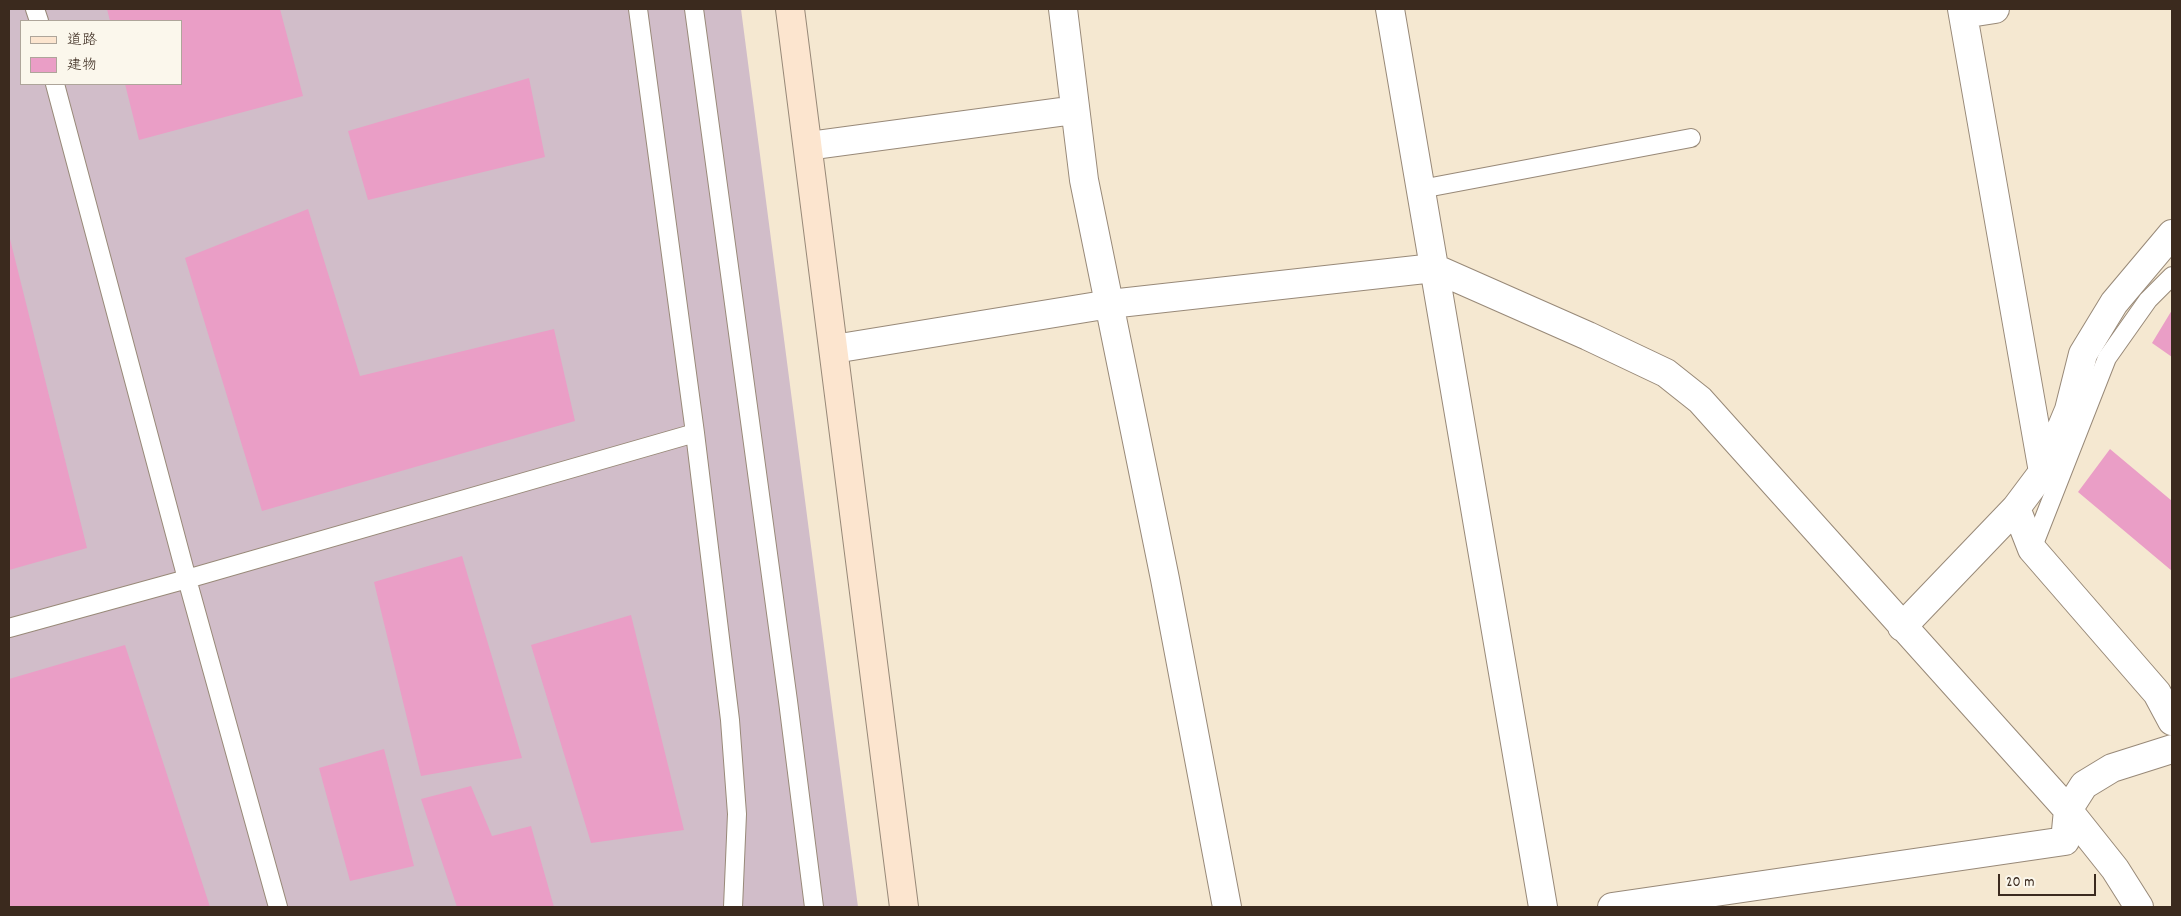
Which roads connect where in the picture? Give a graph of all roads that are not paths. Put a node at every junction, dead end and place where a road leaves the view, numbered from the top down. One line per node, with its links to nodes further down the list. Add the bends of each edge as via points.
1 (638, 9): 18 (lane)
2 (694, 9): 30 (lane)
3 (790, 9): 11 (street)
4 (1063, 9): 9 (street)
5 (1390, 9): 12 (street)
6 (1995, 9): 7 (street)
7 (1962, 11): 19 (street)
8 (55, 85): 22 (lane)
9 (1075, 110): 11 (street); 16 (street, via 1084,180)
10 (1690, 138): 12 (lane)
11 (808, 146): 17 (street)
12 (1421, 189): 14 (street)
13 (2172, 234): 19 (street, via 2114,303 2083,354 2069,410)
14 (1434, 268): 16 (street); 23 (street, via 1666,373 1700,400); 33 (street)
15 (2172, 276): 21 (lane, via 2148,300 2107,358)
16 (1110, 304): 17 (street); 32 (street)
17 (834, 349): 31 (street)
18 (695, 433): 22 (lane); 29 (lane, via 730,720 737,814)
19 (2043, 472): 20 (street)
20 (2016, 508): 21 (street); 23 (street)
21 (2032, 549): 25 (street, via 2157,694)
22 (187, 579): 24 (lane); 28 (lane)
23 (1902, 627): 27 (street)
24 (9, 628)
25 (2172, 721)
26 (2172, 749): 27 (street, via 2112,768 2084,784)
27 (2068, 810): 34 (street, via 2065,841); 35 (street, via 2115,869)
28 (278, 907)
29 (733, 907)
30 (814, 907)
31 (904, 907)
32 (1227, 907)
33 (1543, 907)
34 (1612, 907)
35 (2139, 907)

